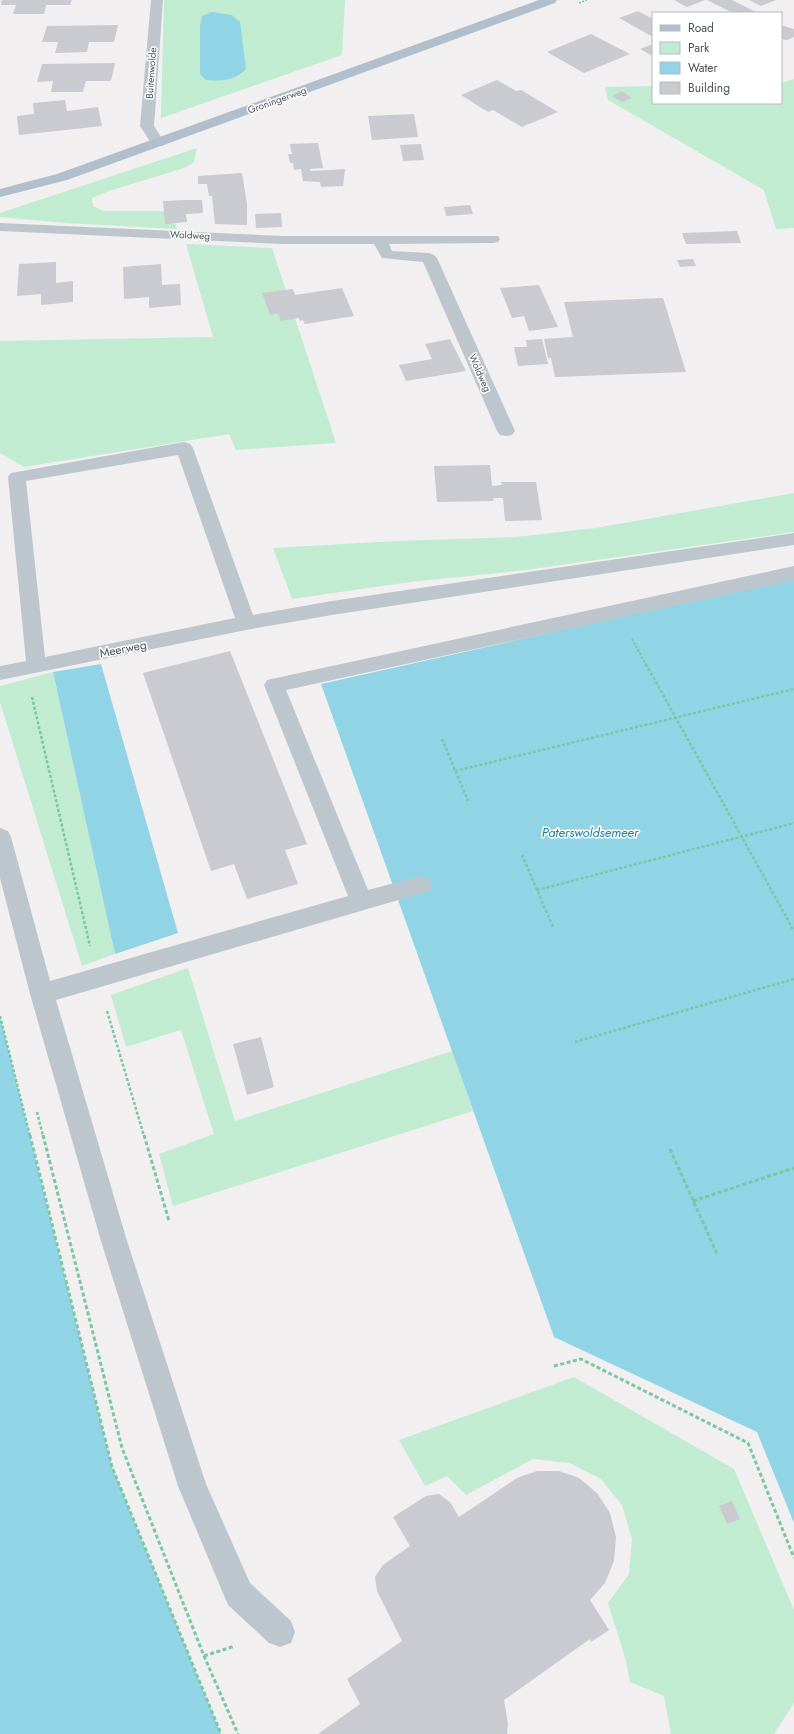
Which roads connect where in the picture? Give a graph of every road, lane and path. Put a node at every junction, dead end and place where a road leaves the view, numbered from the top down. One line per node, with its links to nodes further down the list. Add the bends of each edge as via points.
1 (157, 0): 3 (street, Buitenwolde, via 148,126)
2 (551, 0): 3 (main road, Groningerweg)
3 (158, 143): 4 (main road, Groningerweg, via 62,177)
4 (0, 192)
5 (0, 227): 7 (street, Woldweg, via 283,240)
6 (493, 239): 7 (street, Woldweg)
7 (379, 240): 8 (street, Woldweg, via 387,255 429,258)
8 (506, 431)
9 (794, 539): 12 (street, Meerweg)
10 (794, 573): 11 (street)
11 (617, 611): 16 (path); 26 (street, via 274,685)
12 (246, 623): 13 (street, Meerweg); 13 (street, via 184,448 17,477)
13 (36, 666): 14 (street, Meerweg)
14 (0, 673)
15 (794, 689): 16 (path)
16 (676, 716): 18 (path); 21 (path)
17 (442, 739): 18 (path)
18 (455, 771): 19 (path)
19 (468, 801)
20 (794, 823): 21 (path)
21 (742, 836): 25 (path); 28 (path)
22 (0, 837): 30 (street)
23 (522, 855): 25 (path)
24 (420, 885): 26 (street)
25 (537, 890): 27 (path)
26 (361, 901): 30 (street)
27 (553, 927)
28 (794, 931)
29 (794, 980): 32 (path)
30 (42, 994): 40 (street, via 114,1241 192,1486 239,1594)
31 (0, 1016): 41 (path, via 112,1467)
32 (576, 1042)
33 (35, 1106): 42 (path, via 122,1448 204,1656)
34 (670, 1149): 36 (path)
35 (794, 1168): 36 (path)
36 (693, 1201): 37 (path)
37 (718, 1256)
38 (554, 1366): 39 (path, via 581,1359 748,1443)
39 (794, 1558)
40 (280, 1632)
41 (221, 1734)
42 (238, 1734)

